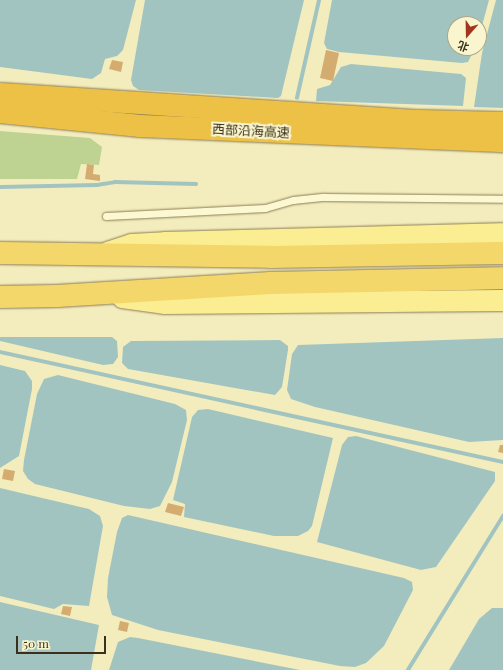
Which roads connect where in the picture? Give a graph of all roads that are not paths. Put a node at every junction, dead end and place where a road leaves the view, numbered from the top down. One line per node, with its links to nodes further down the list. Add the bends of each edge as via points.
1 (0, 94): 3 (highway, 西部沿海高速, via 403,120)
2 (0, 112): 4 (highway, 西部沿海高速, via 140,126)
3 (503, 123)
4 (503, 141)
5 (503, 199): 6 (lane, via 324,197 293,200 264,208)
6 (106, 216)
7 (503, 233): 9 (main road, via 164,242 131,244)
8 (0, 253): 9 (highway)
9 (102, 253): 10 (highway, via 270,258)
10 (503, 253)
11 (503, 278): 12 (highway, via 271,282)
12 (106, 293): 13 (highway); 14 (main road, via 164,303)
13 (0, 297)
14 (503, 300)

